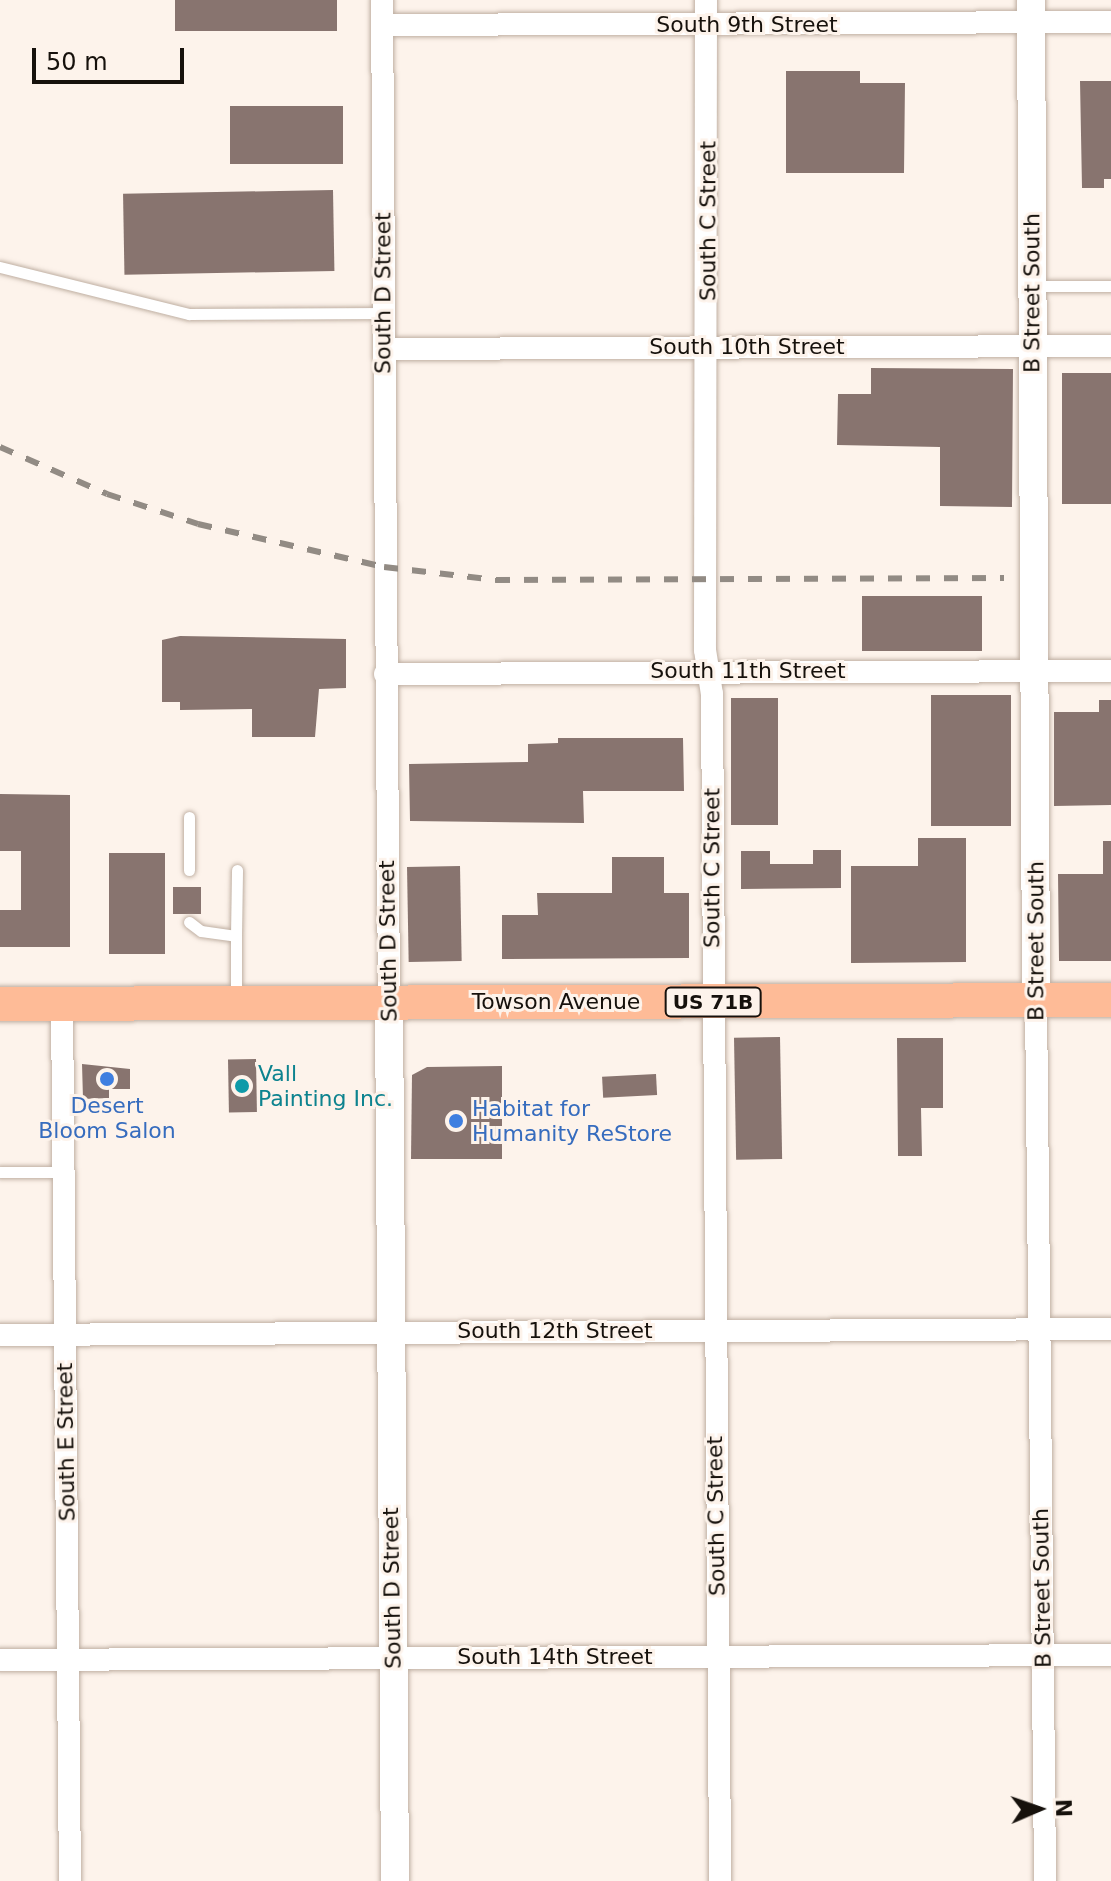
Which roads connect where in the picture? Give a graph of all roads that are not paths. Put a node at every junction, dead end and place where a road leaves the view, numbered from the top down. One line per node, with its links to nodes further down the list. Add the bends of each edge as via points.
1 (382, 0): 5 (street, South D Street)
2 (706, 0): 6 (street, South C Street)
3 (1031, 12): 4 (street, South 9th Street); 6 (street, South 9th Street); 8 (street, B Street South)
4 (1111, 22)
5 (382, 25): 6 (street, South 9th Street); 10 (street, South D Street)
6 (706, 25): 13 (street, South C Street)
7 (0, 267): 10 (lane, via 189,314)
8 (1032, 286): 9 (lane); 11 (street, B Street South)
9 (1111, 286)
10 (383, 313): 14 (street, South D Street)
11 (1033, 346): 12 (street, South 10th Street); 13 (street, South 10th Street); 16 (street, B Street South)
12 (1111, 346)
13 (709, 348): 14 (street, South 10th Street); 15 (street, South C Street)
14 (384, 349): 18 (street, South D Street)
15 (708, 671): 16 (street, South 11th Street); 18 (street, South 11th Street); 27 (street, South C Street)
16 (1034, 671): 17 (street, South 11th Street); 24 (street, B Street South)
17 (1111, 671)
18 (385, 674): 26 (street, South D Street)
19 (189, 817): 20 (lane)
20 (189, 870)
21 (237, 870): 23 (lane)
22 (189, 922): 23 (lane, via 201,931)
23 (236, 936): 29 (lane)
24 (1036, 1000): 25 (main road, Towson Avenue / US 71B); 27 (main road, Towson Avenue / US 71B); 33 (street, B Street South)
25 (1111, 1000)
26 (389, 1002): 27 (main road, Towson Avenue / US 71B); 29 (main road, Towson Avenue / US 71B); 36 (street, South D Street)
27 (712, 1002): 35 (street, South C Street)
28 (62, 1003): 29 (main road, Towson Avenue / US 71B); 30 (main road, Towson Avenue / US 71B); 32 (street, South E Street)
29 (236, 1003)
30 (0, 1004)
31 (0, 1172): 32 (lane)
32 (64, 1172): 37 (street, South E Street)
33 (1040, 1329): 34 (street, South 12th Street); 35 (street, South 12th Street); 41 (street, B Street South)
34 (1111, 1329)
35 (715, 1331): 36 (street, South 12th Street); 40 (street, South C Street)
36 (389, 1332): 37 (street, South 12th Street); 42 (street, South D Street)
37 (65, 1334): 38 (street, South 12th Street); 44 (street, South E Street)
38 (0, 1335)
39 (1111, 1655): 41 (street, South 14th Street)
40 (718, 1656): 41 (street, South 14th Street); 42 (street, South 14th Street); 47 (street, South C Street)
41 (1043, 1656): 48 (street, B Street South)
42 (392, 1658): 44 (street, South 14th Street); 46 (street, South D Street)
43 (0, 1660): 44 (street, South 14th Street)
44 (68, 1660): 45 (street, South E Street)
45 (70, 1881)
46 (395, 1881)
47 (720, 1881)
48 (1045, 1881)

